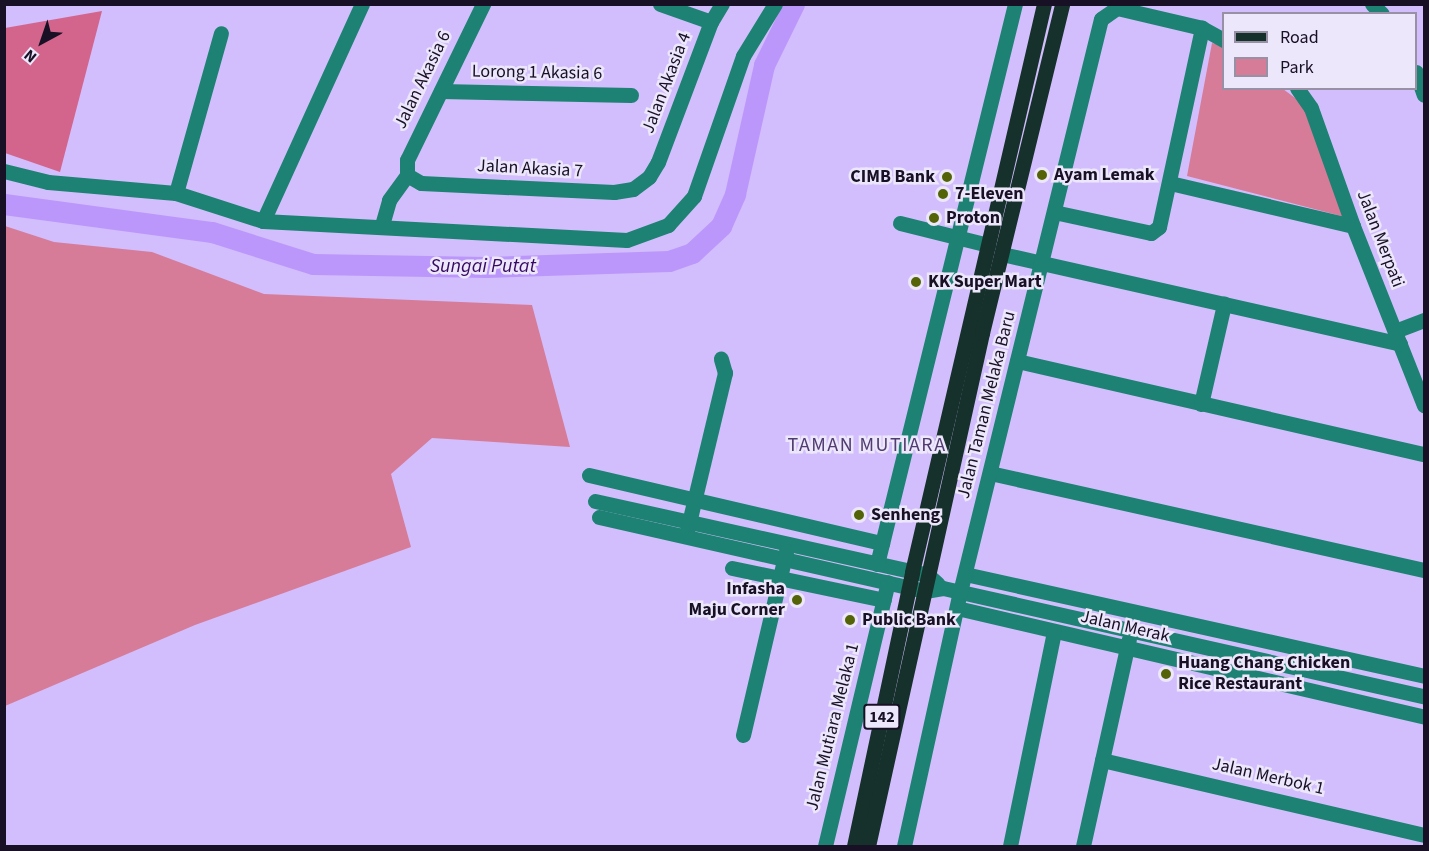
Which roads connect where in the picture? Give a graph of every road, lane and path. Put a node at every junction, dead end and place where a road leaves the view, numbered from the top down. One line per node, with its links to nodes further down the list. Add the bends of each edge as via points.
1 (362, 4): 24 (street)
2 (483, 4): 15 (street, Jalan Akasia 6)
3 (660, 4): 9 (street)
4 (722, 4): 9 (street, Jalan Akasia 4)
5 (775, 4): 26 (street, via 743,56 694,196 668,225 627,240 604,241)
6 (1015, 4): 28 (street)
7 (1044, 4): 29 (main road, 142)
8 (1062, 4): 30 (main road, 142)
9 (711, 22): 20 (street, Jalan Akasia 4)
10 (1202, 28): 12 (street); 21 (street); 23 (street, Jalan Taman Melaka Baru, via 1117,8 1101,20)
11 (221, 33): 22 (street)
12 (1222, 39)
13 (1417, 75): 17 (street)
14 (1298, 90): 27 (street, Jalan Merpati, via 1311,108)
15 (441, 91): 16 (street, Lorong 1 Akasia 6); 19 (street, Jalan Akasia 6, via 406,160)
16 (631, 95)
17 (1425, 95)
18 (4, 171): 22 (street, via 48,183)
19 (407, 175): 20 (street, Jalan Akasia 7, via 422,183 614,192 633,189); 26 (street, via 389,200)
20 (649, 177)
21 (1170, 183): 23 (street, via 1159,227 1151,232); 27 (street)
22 (176, 193): 24 (street)
23 (1054, 212): 31 (street, Jalan Taman Melaka Baru)
24 (263, 221): 26 (street)
25 (900, 223): 28 (street)
26 (382, 225)
27 (1353, 226): 34 (street, Jalan Merpati)
28 (955, 237): 29 (street); 46 (street)
29 (988, 245): 51 (main road, 142)
30 (1002, 254): 31 (street); 53 (main road, 142)
31 (1041, 264): 32 (street); 36 (street, Jalan Taman Melaka Baru)
32 (1224, 304): 34 (street); 37 (street)
33 (1425, 320): 34 (street)
34 (1397, 337): 38 (street, Jalan Merpati)
35 (721, 359): 42 (street, via 726,373)
36 (1017, 361): 37 (street); 40 (street, Jalan Taman Melaka Baru)
37 (1201, 404): 39 (street)
38 (1425, 405)
39 (1425, 454)
40 (990, 473): 50 (street); 52 (street, Jalan Taman Melaka Baru)
41 (589, 475): 42 (street)
42 (694, 500): 45 (street); 46 (street)
43 (595, 501): 45 (street)
44 (599, 517): 45 (street)
45 (688, 530): 47 (street)
46 (882, 543): 48 (street)
47 (786, 551): 48 (street); 54 (street); 55 (street)
48 (877, 564): 51 (street)
49 (732, 568): 54 (street)
50 (1425, 570)
51 (912, 572): 53 (street); 56 (main road, 142)
52 (965, 574): 59 (street, Jalan Taman Melaka Baru); 62 (street)
53 (928, 575): 57 (street); 58 (main road, 142)
54 (780, 578): 60 (street); 73 (street)
55 (888, 582): 56 (street); 60 (street, Jalan Mutiara Melaka 1)
56 (909, 587): 58 (street); 77 (main road, 142)
57 (943, 588): 58 (street); 59 (street, Jalan Merak)
58 (925, 591): 78 (main road, 142)
59 (960, 592): 61 (street, Jalan Taman Melaka Baru); 63 (street, Jalan Merak)
60 (884, 600): 76 (street, Jalan Mutiara Melaka 1)
61 (957, 608): 64 (street, Jalan Merak); 79 (street, Jalan Taman Melaka Baru)
62 (1211, 629): 66 (street); 67 (street)
63 (1131, 630): 65 (street); 66 (street, Jalan Merak)
64 (1054, 631): 65 (street, Jalan Merak); 80 (street)
65 (1127, 648): 70 (street, Jalan Merak); 74 (street)
66 (1206, 648): 68 (street, Jalan Merak)
67 (1309, 650): 68 (street); 69 (street)
68 (1304, 669): 70 (street); 71 (street, Jalan Merak)
69 (1425, 676)
70 (1299, 688): 72 (street, Jalan Merak)
71 (1425, 696)
72 (1425, 717)
73 (743, 735)
74 (1102, 760): 75 (street, Jalan Merbok 1); 81 (street)
75 (1425, 835)
76 (825, 846)
77 (854, 846)
78 (868, 846)
79 (904, 846)
80 (1010, 846)
81 (1083, 846)

